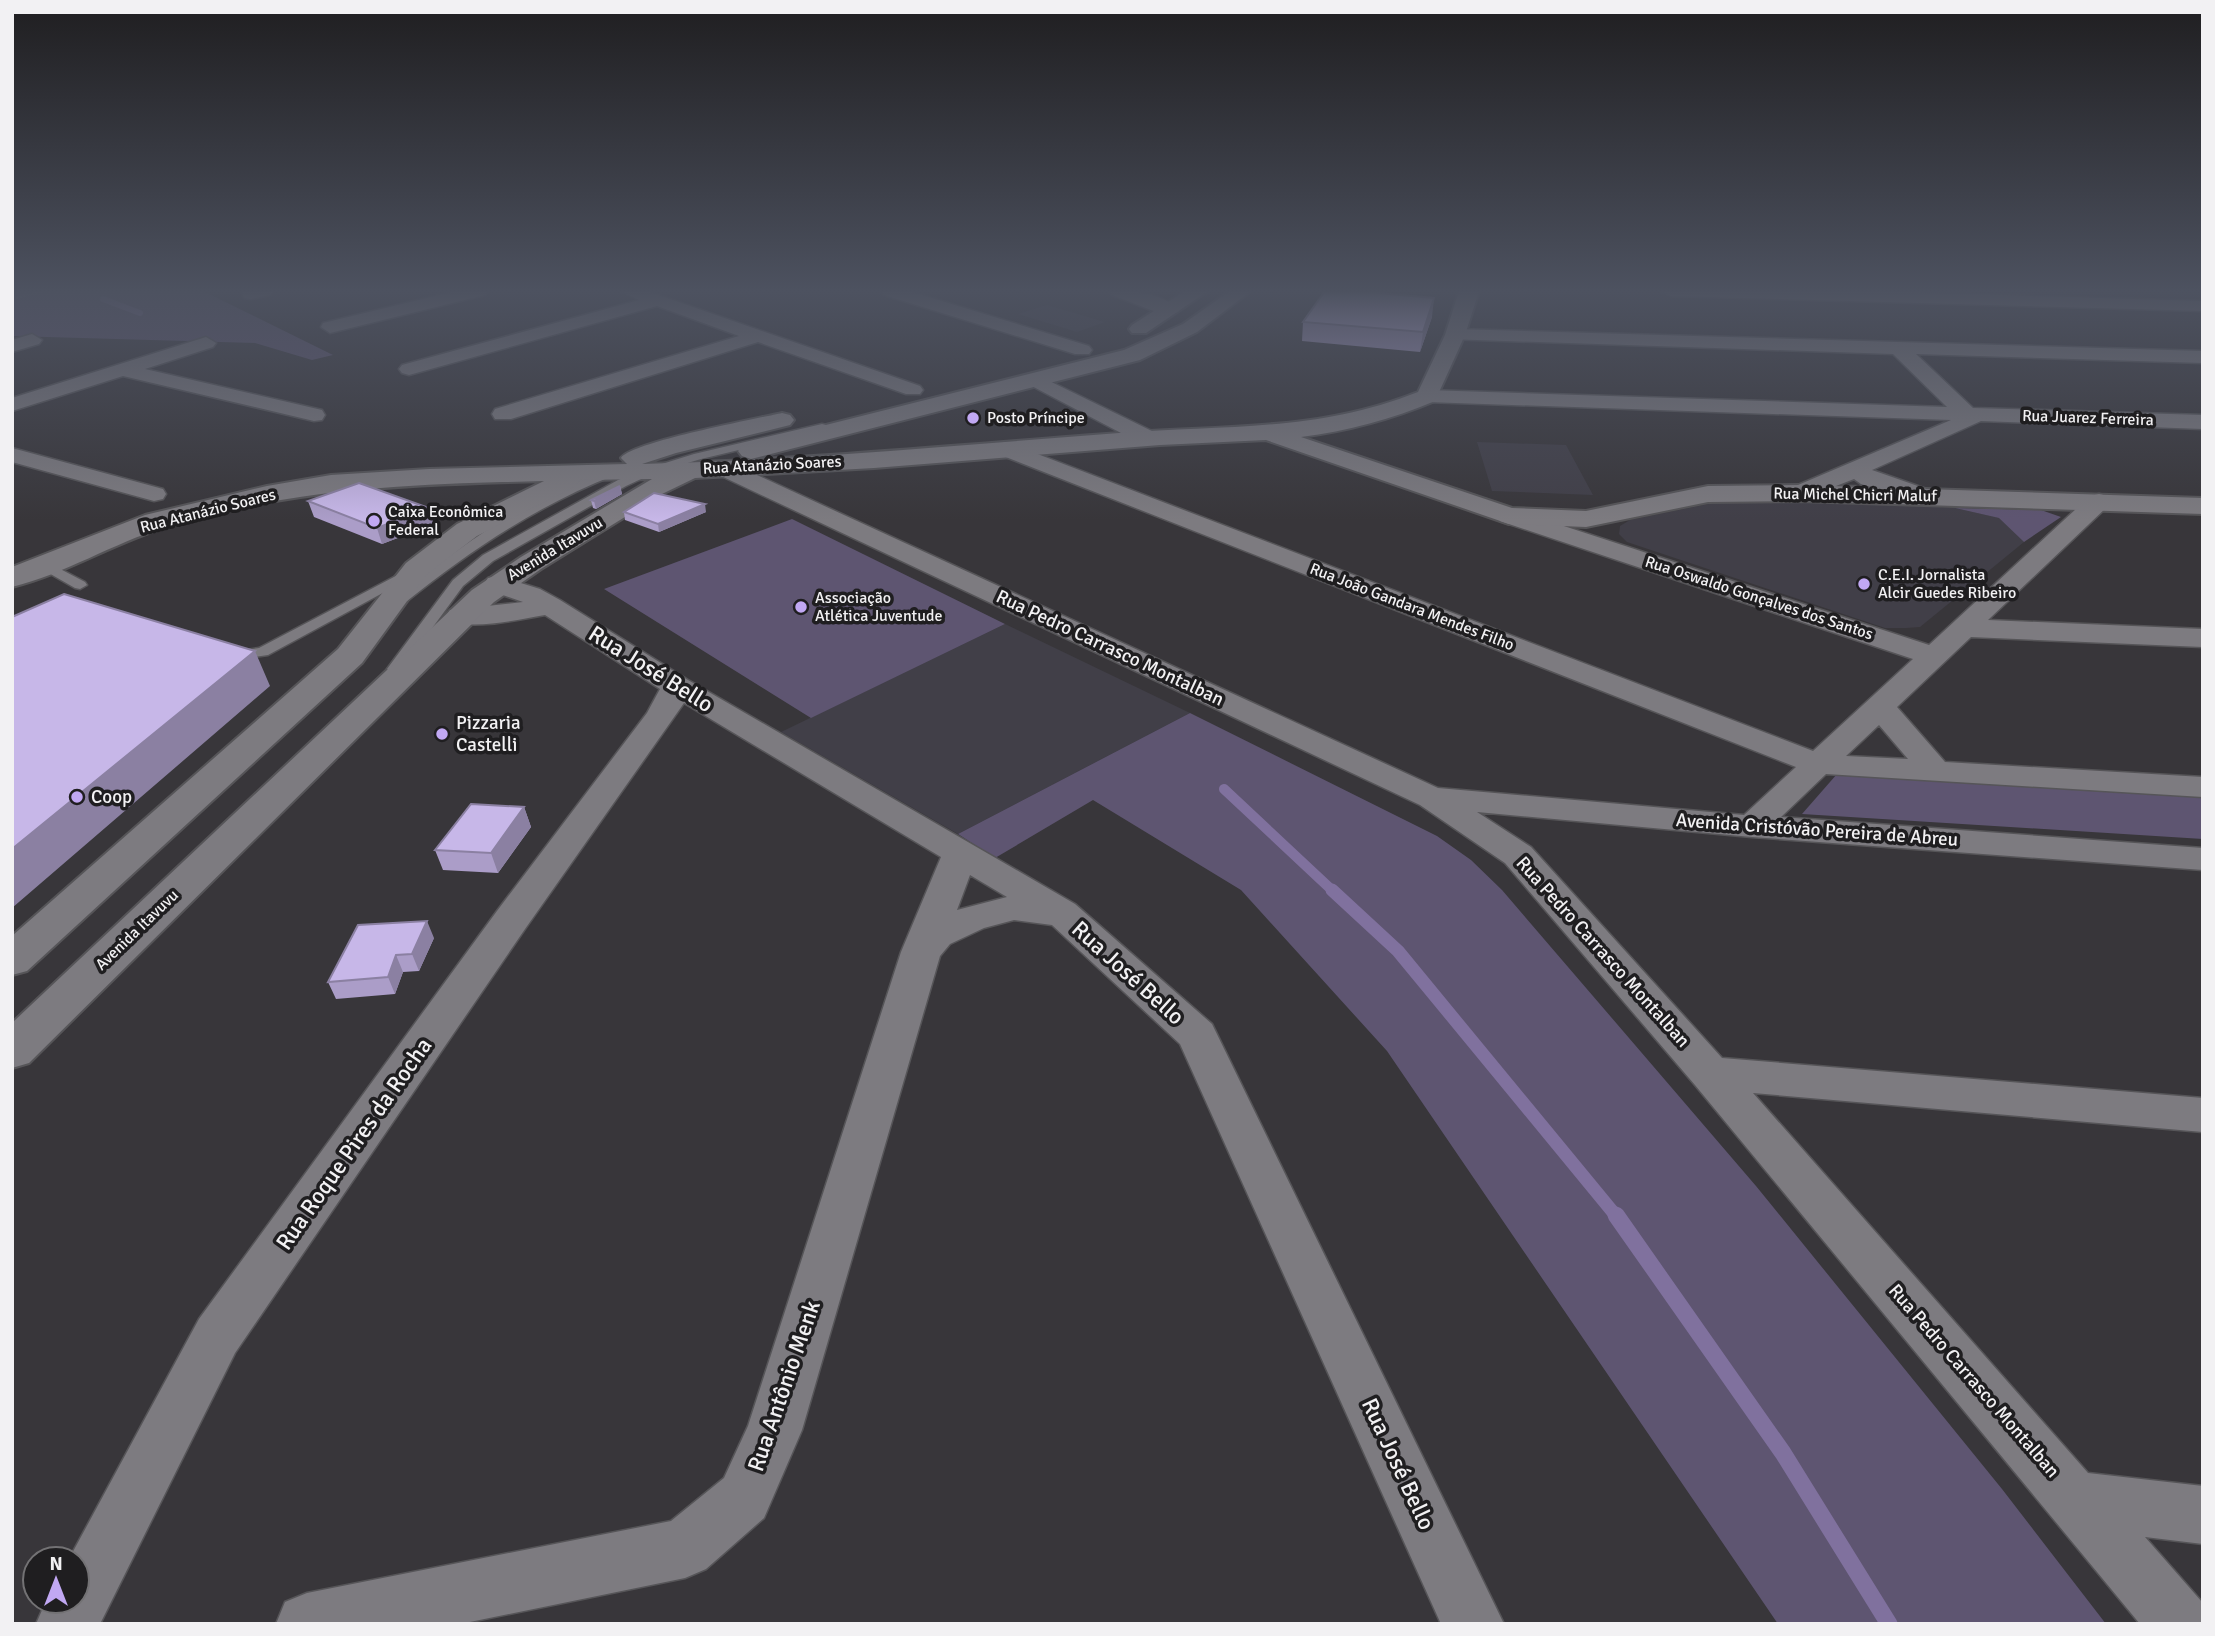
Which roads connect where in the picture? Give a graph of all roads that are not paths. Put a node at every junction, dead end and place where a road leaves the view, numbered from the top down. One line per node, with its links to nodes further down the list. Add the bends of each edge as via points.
1 (130, 367): 10 (street)
2 (415, 367): 9 (street)
3 (656, 367): 17 (street)
4 (836, 367): 14 (street)
5 (1011, 367): 11 (main road, Avenida Itavuvu)
6 (1084, 367): 12 (main road, Avenida Itavuvu)
7 (1440, 367): 13 (main road)
8 (1919, 367): 18 (street)
9 (409, 369)
10 (122, 370): 15 (street); 19 (street)
11 (988, 373): 12 (main road, via 1012,373); 14 (main road, Avenida Itavuvu)
12 (1035, 380): 14 (main road, Avenida Itavuvu); 23 (street)
13 (1427, 396): 16 (street, Rua Juarez Ferreira); 21 (main road, Rua Atanázio Soares, via 1403,408 1325,426)
14 (915, 399): 28 (main road, Avenida Itavuvu); 29 (lane); 30 (main road, Avenida Itavuvu, via 668,447)
15 (12, 405)
16 (1903, 411): 18 (street, Rua Juarez Ferreira); 22 (street, via 1936,425)
17 (503, 414)
18 (1970, 414): 20 (street, Rua Juarez Ferreira); 22 (street, via 1972,419)
19 (314, 415)
20 (2203, 422)
21 (1266, 433): 23 (main road, Rua Atanázio Soares); 36 (main road, Rua Oswaldo Gonçalves dos Santos)
22 (1933, 436): 27 (street)
23 (1148, 438): 24 (main road, Rua Atanázio Soares)
24 (1006, 449): 26 (main road, Rua Atanázio Soares); 53 (street, Rua João Gandara Mendes Filho)
25 (12, 455): 32 (street)
26 (726, 469): 28 (main road, Rua Atanázio Soares); 56 (street, Rua Pedro Carrasco Montalban)
27 (1856, 469): 31 (street); 33 (street, via 1869,479)
28 (696, 470): 29 (main road, Rua Atanázio Soares); 41 (main road, Avenida Itavuvu, via 653,488)
29 (650, 471): 30 (main road, Rua Atanázio Soares); 51 (lane, via 476,567 417,636)
30 (599, 473): 38 (main road, Rua Atanázio Soares, via 331,483 155,521); 39 (main road, Avenida Itavuvu, via 555,484 467,530); 44 (lane, via 444,565)
31 (1800, 493): 33 (main road, Rua Michel Chicri Maluf); 37 (main road, Rua Michel Chicri Maluf, via 1708,494)
32 (154, 494)
33 (1926, 497): 34 (main road, Rua Michel Chicri Maluf)
34 (2099, 501): 35 (main road, Rua Michel Chicri Maluf); 46 (street)
35 (2203, 506)
36 (1509, 516): 37 (street, Rua Oswaldo Gonçalves dos Santos)
37 (1585, 530): 49 (street, Rua Oswaldo Gonçalves dos Santos)
38 (46, 565): 40 (main road, Rua Atanázio Soares); 42 (lane)
39 (416, 569): 44 (main road, Avenida Itavuvu); 48 (lane, via 263,652)
40 (12, 578)
41 (498, 584): 43 (street, Rua José Bello); 45 (main road, Avenida Itavuvu)
42 (80, 586)
43 (551, 606): 45 (street); 50 (street, Rua José Bello)
44 (388, 609): 62 (main road, Avenida Itavuvu, via 349,656)
45 (460, 616): 51 (main road, Avenida Itavuvu)
46 (1964, 628): 47 (street); 49 (street)
47 (2203, 638)
48 (239, 655)
49 (1934, 656): 52 (street)
50 (677, 686): 58 (street, Rua José Bello); 68 (street, Rua Roque Pires da Rocha, via 662,715 217,1336)
51 (376, 698): 63 (main road, Avenida Itavuvu)
52 (1880, 706): 53 (street); 54 (street)
53 (1818, 764): 54 (street); 57 (street)
54 (1935, 771): 55 (street)
55 (2203, 787)
56 (1432, 798): 57 (street, Avenida Cristóvão Pereira de Abreu); 64 (street, Rua Pedro Carrasco Montalban, via 1517,855)
57 (1752, 826): 59 (street, Avenida Cristóvão Pereira de Abreu)
58 (960, 854): 60 (street, Rua José Bello); 61 (street, Rua Antônio Menk)
59 (2203, 859)
60 (1062, 913): 61 (street, via 1014,908 971,919 936,935); 70 (street, Rua José Bello, via 1197,1035)
61 (921, 952): 69 (street, Rua Antônio Menk, via 774,1430 744,1498 685,1548)
62 (12, 960)
63 (12, 1051)
64 (1710, 1073): 65 (street); 66 (street, Rua Pedro Carrasco Montalban)
65 (2203, 1115)
66 (2075, 1500): 67 (street); 71 (street, Rua Pedro Carrasco Montalban)
67 (2203, 1515)
68 (67, 1624)
69 (307, 1624)
70 (1473, 1624)
71 (2180, 1624)

